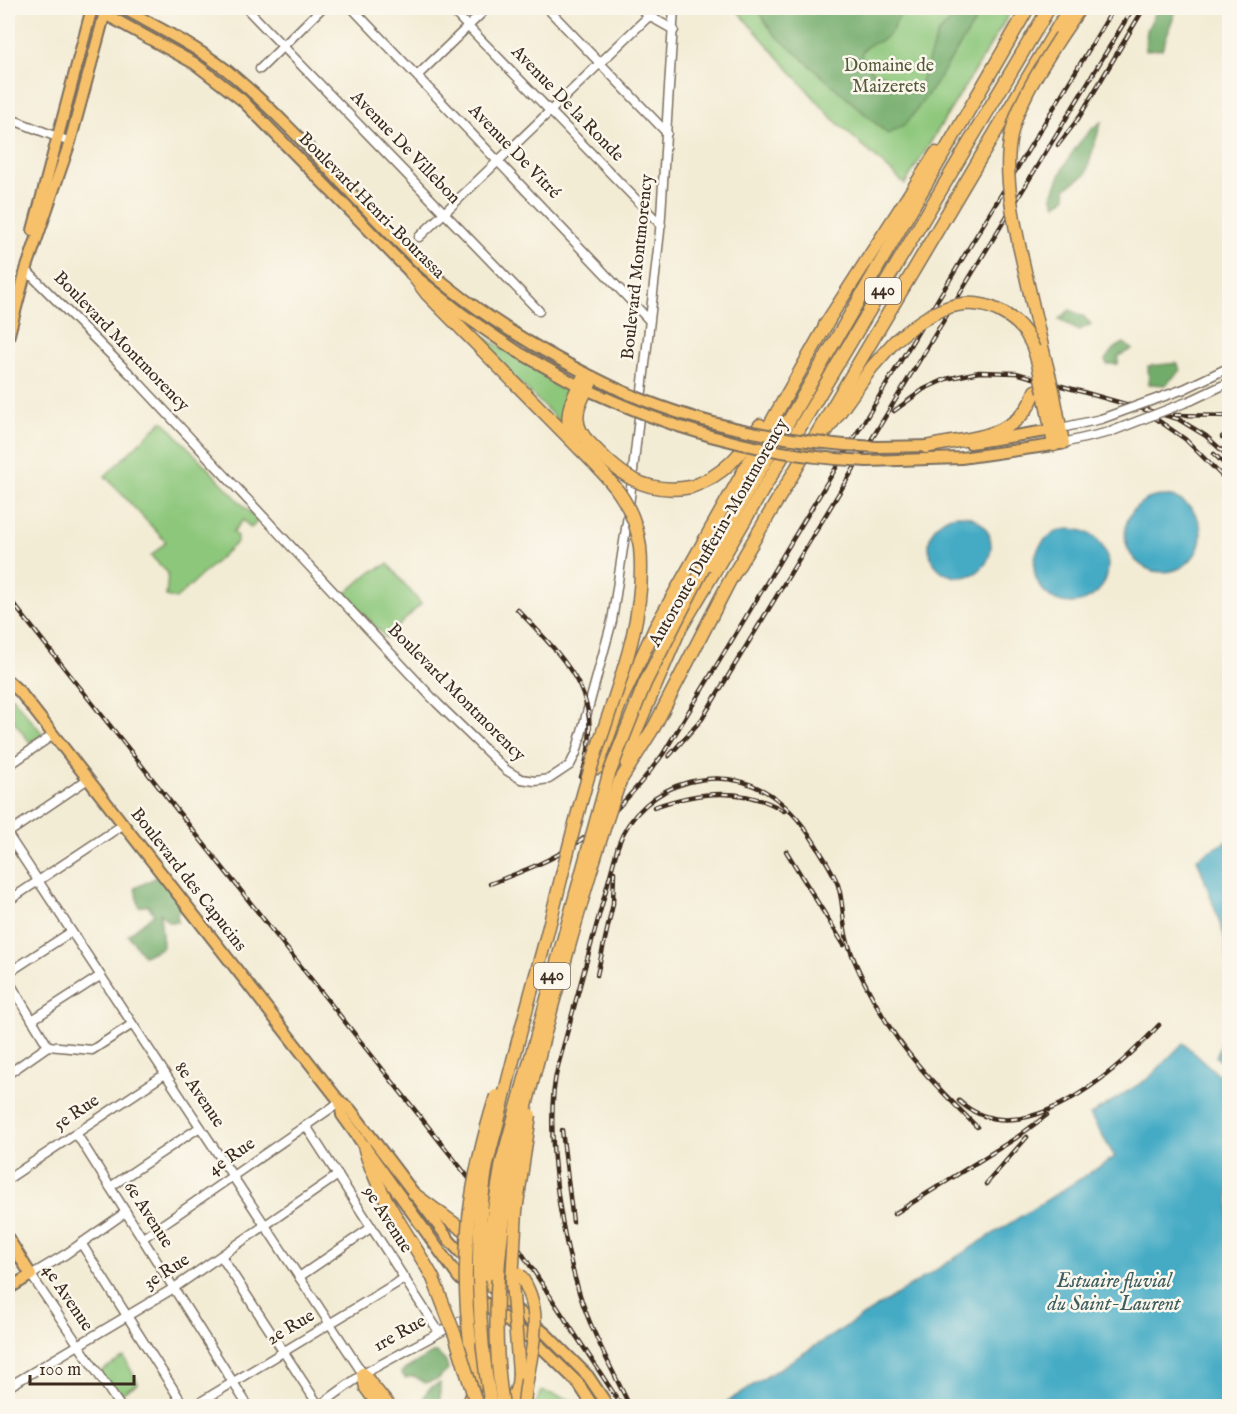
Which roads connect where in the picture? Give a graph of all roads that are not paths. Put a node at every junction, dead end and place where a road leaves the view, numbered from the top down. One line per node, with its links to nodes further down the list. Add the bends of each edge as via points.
1 (93, 8): 15 (main road, Boulevard Henri-Bourassa); 27 (main road)
2 (123, 8): 40 (main road, Boulevard Henri-Bourassa, via 235,77 437,277 509,329)
3 (246, 8): 19 (street, Avenue De Villebon)
4 (322, 8): 19 (street)
5 (352, 8): 22 (street, Avenue De Vitré)
6 (450, 8): 17 (street, Avenue De la Ronde)
7 (487, 8): 17 (street)
8 (547, 8): 20 (street)
9 (640, 8): 16 (street)
10 (674, 8): 18 (street, Boulevard Montmorency)
11 (1028, 8): 24 (highway, Autoroute Dufferin-Montmorency / 440)
12 (1049, 8): 49 (highway, Autoroute Dufferin-Montmorency / 440)
13 (1070, 8): 48 (highway)
14 (1080, 8): 43 (highway, bridge, via 1026,92 1011,131 1006,159)
15 (106, 11): 28 (main road); 34 (main road, Boulevard Henri-Bourassa, via 194,63 242,100)
16 (649, 16): 18 (street); 20 (street)
17 (468, 26): 22 (street); 23 (street, Avenue De la Ronde)
18 (674, 30): 26 (street, Boulevard Montmorency)
19 (283, 44): 21 (street); 30 (street, Avenue De Villebon)
20 (600, 64): 23 (street); 26 (street)
21 (260, 69)
22 (418, 75): 29 (street, Avenue De Vitré)
23 (551, 110): 29 (street); 31 (street, Avenue De la Ronde)
24 (968, 111): 37 (highway, via 929,163); 49 (highway, Autoroute Dufferin-Montmorency / 440)
25 (8, 118): 27 (street)
26 (667, 133): 31 (street, Boulevard Montmorency)
27 (57, 139): 28 (street); 33 (main road)
28 (70, 142): 33 (main road)
29 (500, 161): 30 (street); 36 (street, Avenue De Vitré)
30 (444, 212): 32 (street); 35 (street, Avenue De Villebon)
31 (661, 225): 36 (street, Boulevard Montmorency)
32 (419, 237)
33 (26, 270): 36 (street, Boulevard Montmorency, via 138,382 437,703 506,770 535,781 555,776 570,765 607,644 628,515); 38 (main road)
34 (411, 273): 42 (main road, Boulevard Henri-Bourassa, via 488,334); 45 (highway, via 427,294)
35 (539, 311)
36 (649, 320)
37 (829, 320): 45 (highway, bridge, via 741,455 718,475 691,487 664,489 637,483); 49 (highway)
38 (8, 339)
39 (1230, 367): 44 (street, Boulevard Henri-Bourassa, bridge, via 1184,389 1101,419)
40 (589, 376): 42 (highway); 47 (main road, Boulevard Henri-Bourassa, bridge, via 710,422 762,434 827,444)
41 (1230, 382): 46 (street, Boulevard Henri-Bourassa, bridge, via 1110,432)
42 (583, 388): 45 (highway, via 577,411); 46 (main road, Boulevard Henri-Bourassa, bridge, via 660,420 728,440 797,454 867,461 961,458)
43 (1044, 391): 44 (highway); 47 (highway, via 1012,425 990,435); 48 (highway, bridge, via 1035,351 1023,330 1006,315 983,305 938,310 895,341 851,395)
44 (1056, 429): 46 (highway); 47 (main road, Boulevard Henri-Bourassa)
45 (580, 443): 55 (highway, bridge, via 624,497 638,535 640,564 625,663)
46 (1059, 444)
47 (926, 447)
48 (767, 518): 54 (highway, via 654,727)
49 (704, 567): 54 (highway, Autoroute Dufferin-Montmorency / 440, via 636,731); 55 (highway, bridge, via 655,628 621,701); 105 (highway, Autoroute Dufferin-Montmorency / 440, bridge, via 645,683 609,774 514,1116 496,1195 489,1263 486,1318)
50 (8, 681): 51 (main road, Boulevard des Capucins)
51 (53, 735): 52 (street); 53 (main road, Boulevard des Capucins)
52 (8, 766)
53 (88, 779): 56 (main road, Boulevard des Capucins); 57 (street)
54 (620, 781): 68 (highway, Autoroute Dufferin-Montmorency / 440, bridge, via 598,844)
55 (577, 821): 64 (highway, bridge)
56 (124, 824): 58 (street); 71 (main road, Boulevard des Capucins)
57 (8, 834): 58 (street, 8e Avenue)
58 (38, 881): 59 (street); 60 (street, 8e Avenue)
59 (8, 901)
60 (71, 932): 61 (street); 62 (street, 8e Avenue)
61 (8, 974)
62 (100, 976): 65 (street); 66 (street, 8e Avenue)
63 (8, 980): 65 (street)
64 (524, 1012): 105 (highway, bridge, via 485,1174 481,1214 482,1345); 113 (highway, bridge, via 480,1147 470,1196 465,1273 476,1384)
65 (32, 1020): 67 (street)
66 (131, 1025): 67 (street, via 92,1050); 70 (street, 8e Avenue)
67 (48, 1046): 69 (street)
68 (538, 1060): 115 (highway, Autoroute Dufferin-Montmorency / 440, bridge, via 510,1173 499,1247 498,1356); 116 (highway, bridge, via 514,1247 512,1282 519,1373)
69 (8, 1074)
70 (165, 1074): 73 (street, 8e Avenue); 74 (street, 5e Rue)
71 (340, 1102): 72 (street, 4e Rue); 75 (main road, Boulevard des Capucins, via 342,1115); 80 (main road, Boulevard des Capucins, via 350,1109)
72 (306, 1126): 76 (street, 9e Avenue); 77 (street, 4e Rue)
73 (200, 1127): 77 (street, 8e Avenue); 79 (street)
74 (76, 1133): 78 (street, 5e Rue); 79 (street, 6e Avenue)
75 (364, 1146): 94 (main road, Boulevard des Capucins, via 447,1262); 114 (highway, bridge, via 393,1215 433,1278)
76 (338, 1175): 82 (street, 3e Rue); 83 (street, 9e Avenue)
77 (234, 1176): 82 (street, 8e Avenue); 85 (street, 4e Rue)
78 (8, 1179)
79 (110, 1186): 81 (street, 6e Avenue)
80 (414, 1194): 93 (main road, Boulevard des Capucins); 117 (highway, bridge, via 505,1258 534,1300 537,1322)
81 (126, 1212): 85 (street, 6e Avenue); 86 (street)
82 (266, 1226): 87 (street, 3e Rue); 89 (street, 8e Avenue)
83 (372, 1227): 89 (street); 90 (street, 9e Avenue)
84 (8, 1238): 88 (main road, 4e Avenue)
85 (143, 1238): 91 (street, 6e Avenue)
86 (81, 1243): 88 (street); 97 (street)
87 (221, 1256): 91 (street, 3e Rue); 101 (street)
88 (31, 1275): 92 (main road); 100 (street, 4e Avenue)
89 (299, 1277): 98 (street, 8e Avenue)
90 (405, 1278): 98 (street, 2e Rue); 99 (street, 9e Avenue)
91 (174, 1288): 97 (street, 3e Rue); 103 (street, 6e Avenue)
92 (8, 1289)
93 (501, 1297): 94 (street, 1re Rue); 119 (main road, Boulevard des Capucins, via 581,1369)
94 (489, 1307): 95 (street, 1re Rue); 96 (main road, Boulevard des Capucins)
95 (477, 1312): 96 (main road); 99 (street, 1re Rue)
96 (498, 1314): 118 (main road, Boulevard des Capucins, via 539,1345 578,1383)
97 (128, 1316): 100 (street, 3e Rue); 108 (street)
98 (330, 1323): 101 (street, 2e Rue); 102 (street, 8e Avenue)
99 (439, 1332): 102 (street, 1re Rue)
100 (80, 1346): 104 (street, 3e Rue); 107 (street, 4e Avenue)
101 (284, 1351): 103 (street, 2e Rue); 106 (street)
102 (363, 1374): 106 (street, 1re Rue); 111 (highway, via 366,1388); 112 (highway)
103 (233, 1383): 109 (street, 2e Rue); 110 (street, 6e Avenue)
104 (8, 1388)
105 (491, 1403)
106 (319, 1406)
107 (120, 1407)
108 (184, 1407)
109 (194, 1407)
110 (248, 1407)
111 (379, 1407)
112 (389, 1407)
113 (468, 1407)
114 (477, 1407)
115 (503, 1407)
116 (510, 1407)
117 (524, 1407)
118 (593, 1407)
119 (608, 1407)

